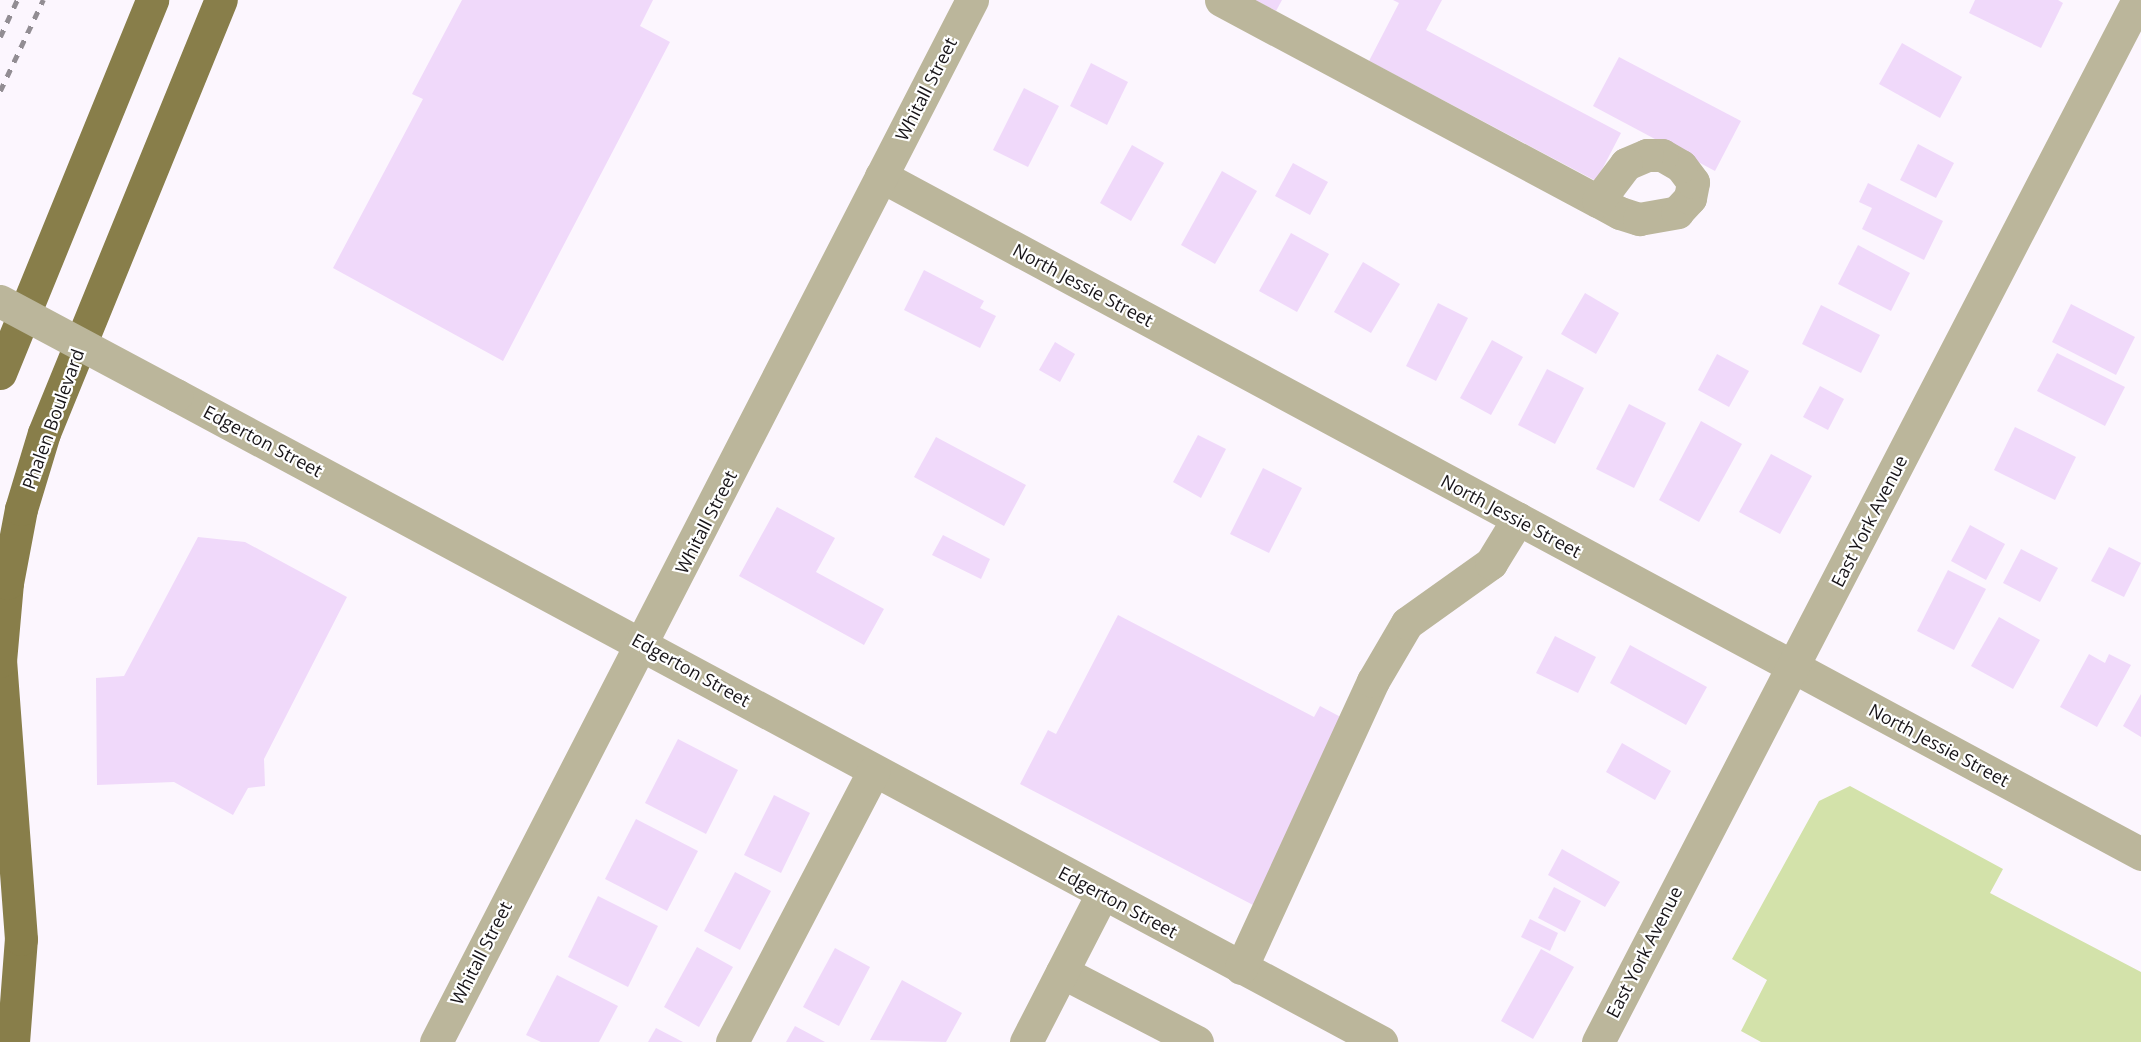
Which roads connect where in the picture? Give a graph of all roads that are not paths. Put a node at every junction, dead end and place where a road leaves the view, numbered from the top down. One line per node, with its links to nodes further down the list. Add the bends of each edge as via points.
1 (152, 0): 9 (main road)
2 (221, 0): 19 (main road, Phalen Boulevard, via 44,433 21,509 7,583 0,661 21,939)
3 (972, 0): 6 (street, Whitall Street)
4 (1221, 0): 7 (street)
5 (2138, 0): 12 (street, East York Avenue)
6 (881, 176): 10 (street, North Jessie Street); 11 (street, Whitall Street)
7 (1598, 201)
8 (0, 301): 11 (street, Edgerton Street, bridge)
9 (0, 373)
10 (1518, 519): 12 (street, North Jessie Street); 16 (street, via 1491,563 1407,623 1373,681)
11 (642, 642): 13 (street, Edgerton Street); 20 (street, Whitall Street)
12 (1792, 667): 14 (street, North Jessie Street); 25 (street, East York Avenue)
13 (873, 772): 15 (street, Edgerton Street); 21 (street)
14 (2141, 854)
15 (1102, 894): 16 (street, Edgerton Street); 17 (street)
16 (1241, 968): 18 (street, Edgerton Street)
17 (1062, 972): 22 (street); 23 (street)
18 (1335, 1031): 24 (street, Edgerton Street)
19 (12, 1042)
20 (436, 1042)
21 (732, 1042)
22 (1026, 1042)
23 (1197, 1042)
24 (1381, 1042)
25 (1598, 1042)

